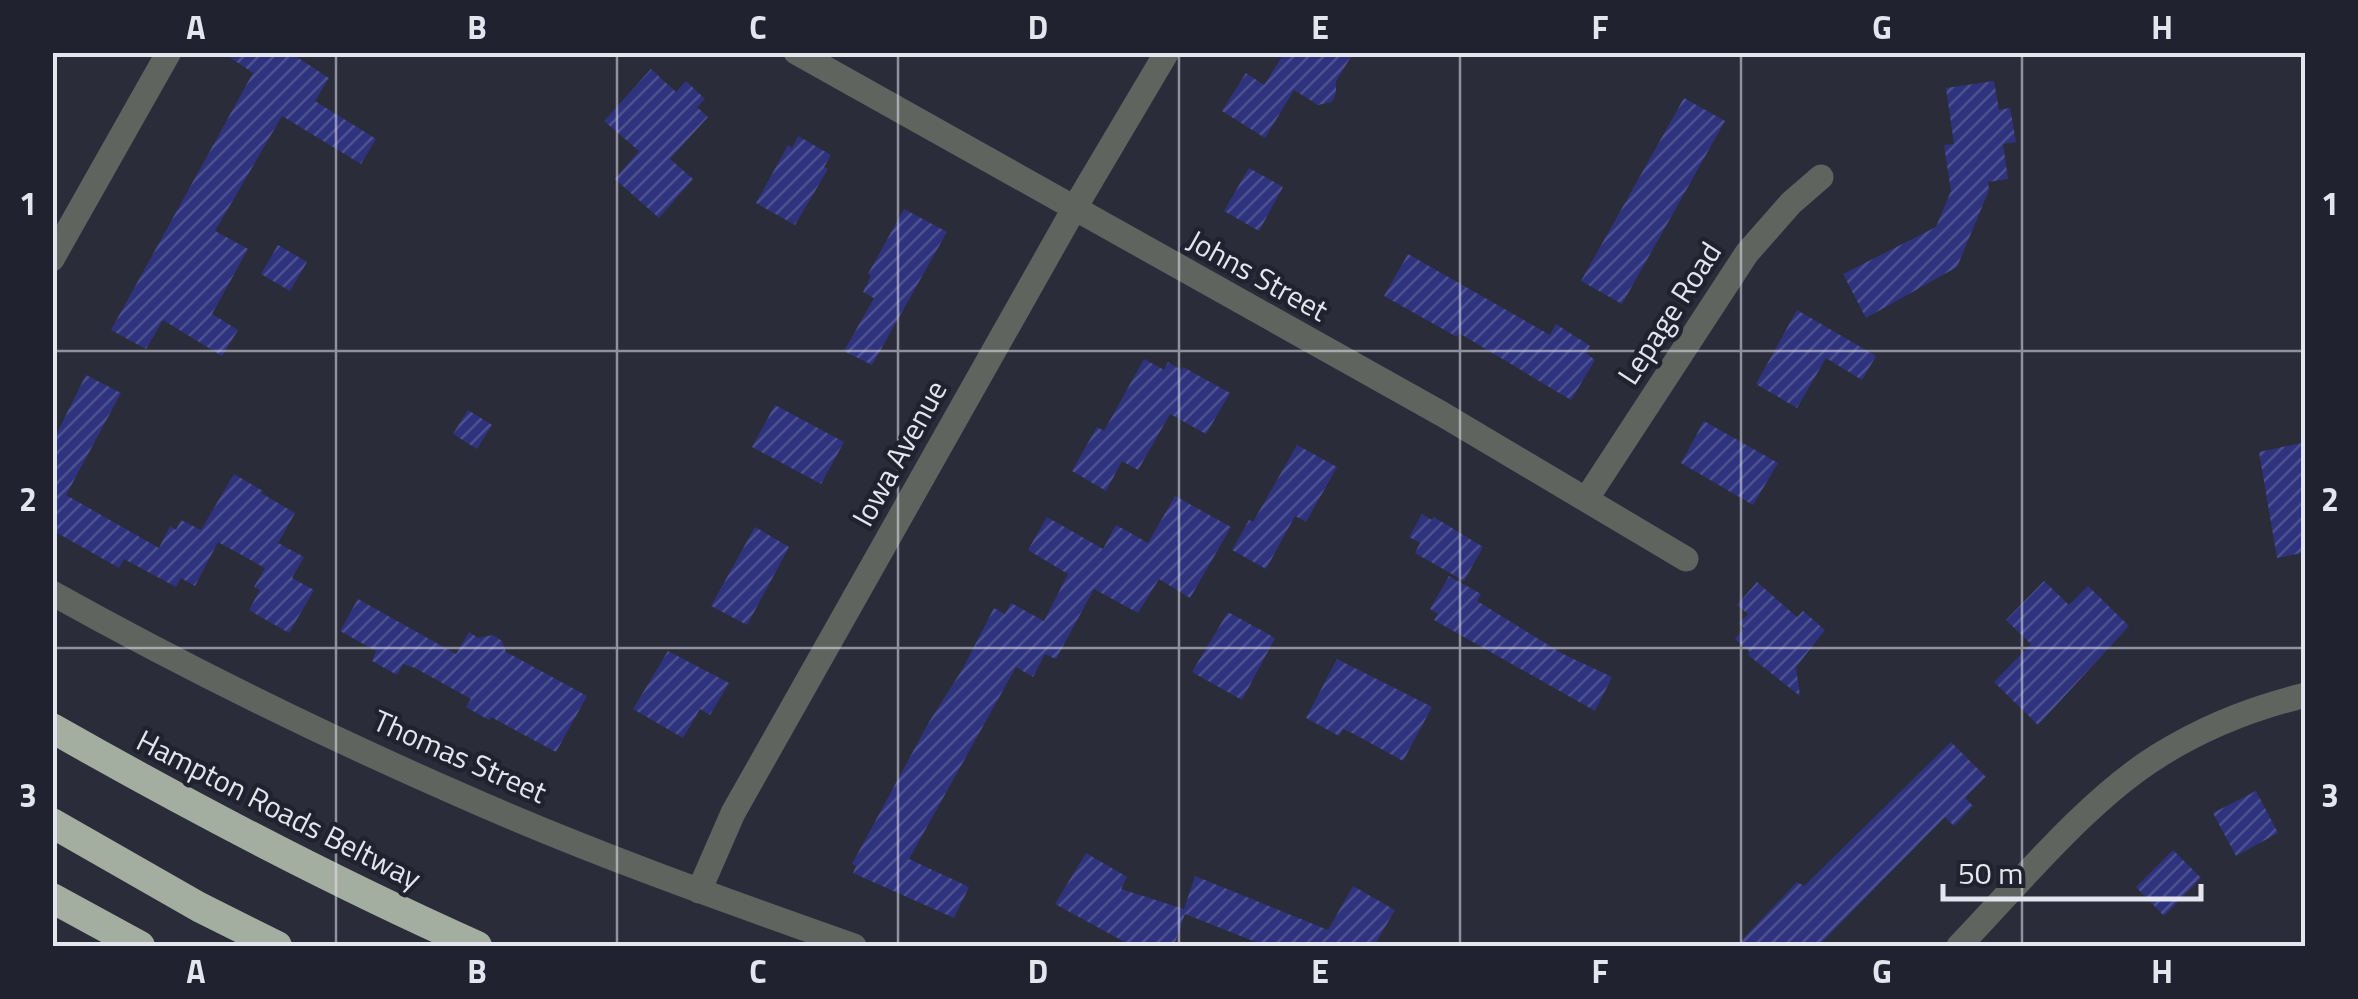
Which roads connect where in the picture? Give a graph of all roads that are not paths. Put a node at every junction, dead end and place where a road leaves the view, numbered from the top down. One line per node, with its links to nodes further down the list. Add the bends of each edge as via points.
1 (170, 52): 6 (street)
2 (796, 52): 5 (street, Johns Street)
3 (1167, 52): 5 (street, Iowa Avenue)
4 (1821, 177): 7 (street, Lepage Road, via 1747,253)
5 (1074, 210): 7 (street, Johns Street); 13 (street, Iowa Avenue, via 734,813)
6 (52, 259)
7 (1588, 498): 8 (street, Johns Street)
8 (1686, 559)
9 (52, 594): 13 (street, Thomas Street, via 456,794)
10 (2306, 695): 19 (street, via 2261,706 2155,757 2106,794)
11 (52, 728): 17 (highway, Hampton Roads Beltway, via 204,815)
12 (52, 822): 16 (highway)
13 (698, 890): 18 (street, Thomas Street)
14 (52, 898): 15 (highway)
15 (140, 946)
16 (278, 946)
17 (477, 946)
18 (854, 946)
19 (1958, 946)

